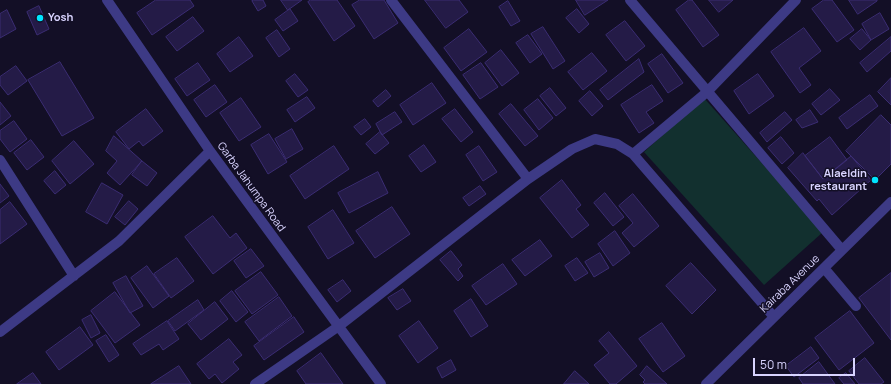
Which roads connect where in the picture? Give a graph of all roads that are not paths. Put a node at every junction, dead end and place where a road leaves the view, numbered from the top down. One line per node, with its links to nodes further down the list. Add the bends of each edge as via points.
1 (107, 0): 6 (street, Garba Jahumpa Road)
2 (392, 0): 9 (street)
3 (630, 0): 5 (street)
4 (796, 0): 5 (street)
5 (707, 92): 7 (street); 11 (street)
6 (210, 151): 13 (street, via 120,241); 16 (street, Garba Jahumpa Road)
7 (633, 154): 9 (street, via 617,144 595,139 572,149); 15 (street)
8 (0, 160): 13 (street)
9 (528, 179): 16 (street)
10 (891, 202): 11 (street, Kairaba Avenue)
11 (842, 250): 12 (street, Kairaba Avenue)
12 (824, 268): 14 (street); 15 (street, Kairaba Avenue)
13 (74, 276): 17 (street)
14 (856, 306)
15 (774, 317): 20 (street, Kairaba Avenue)
16 (339, 326): 18 (street); 19 (street, Garba Jahumpa Road)
17 (0, 332)
18 (255, 384)
19 (381, 384)
20 (706, 384)

